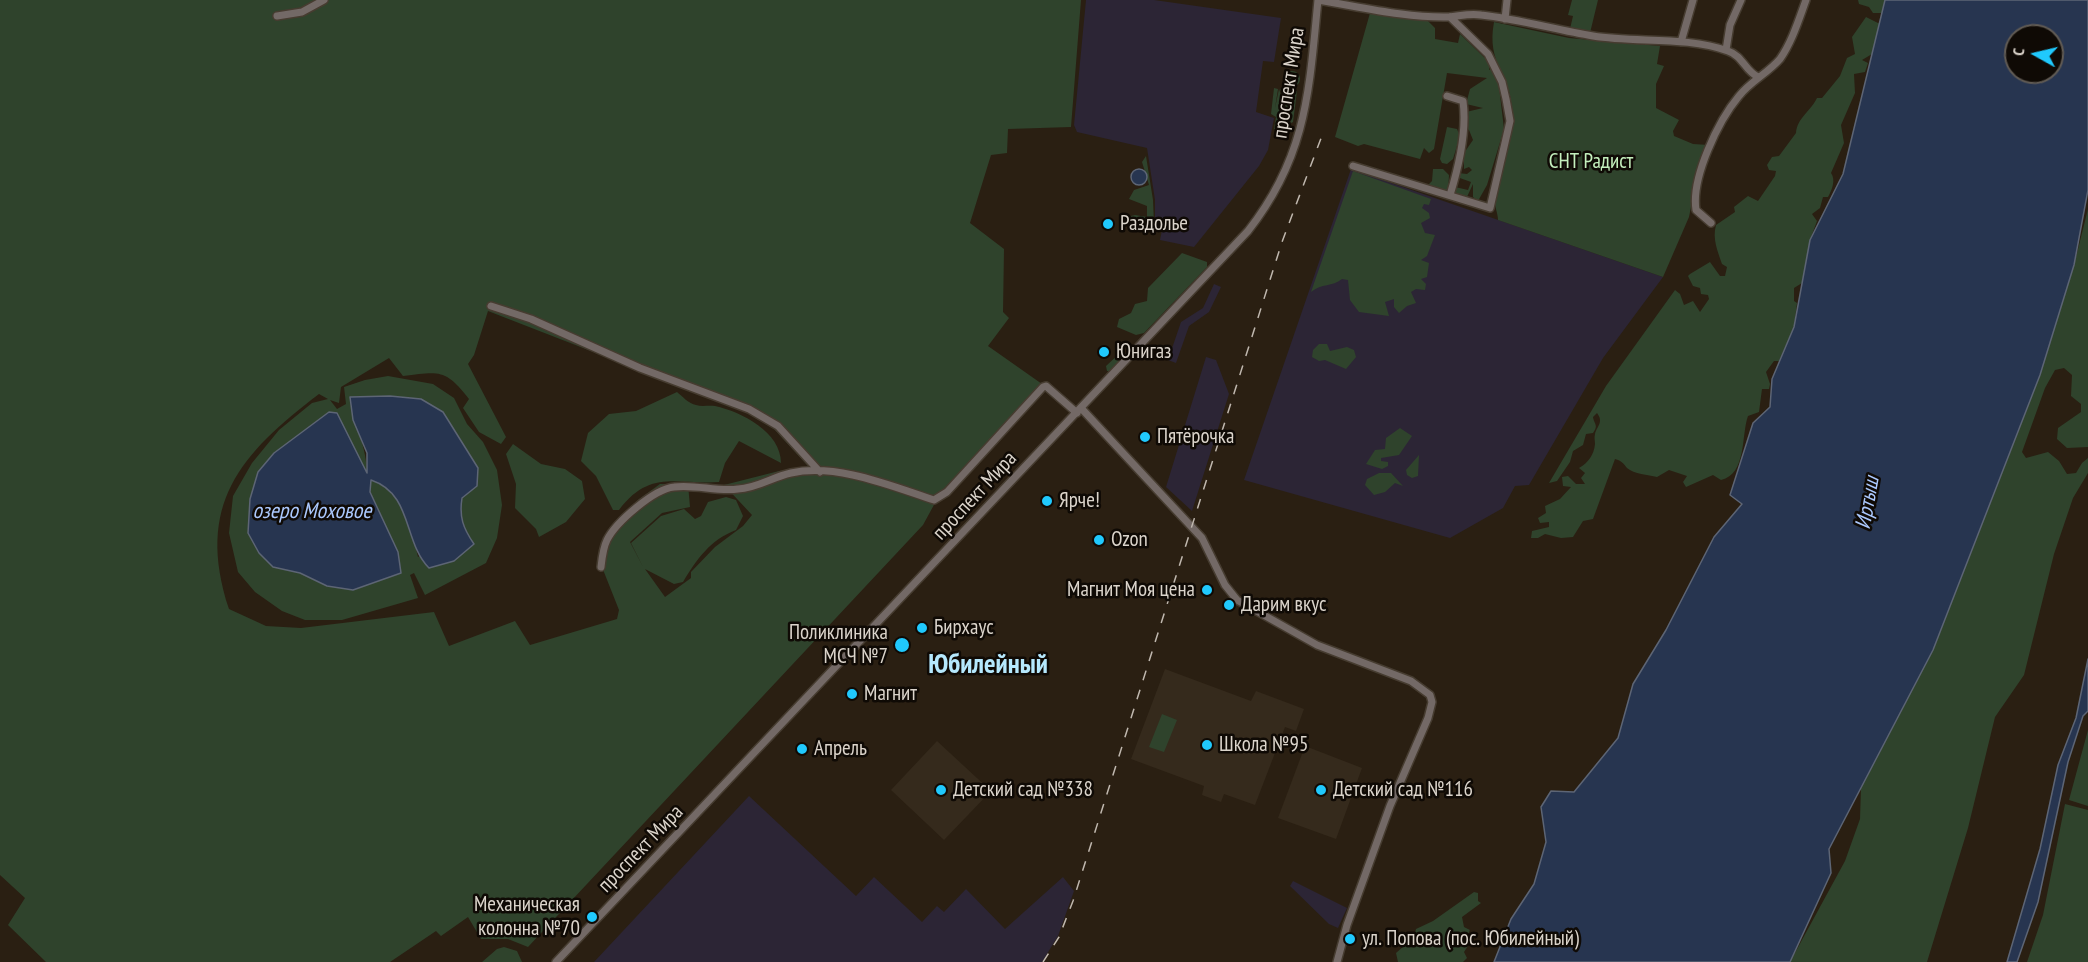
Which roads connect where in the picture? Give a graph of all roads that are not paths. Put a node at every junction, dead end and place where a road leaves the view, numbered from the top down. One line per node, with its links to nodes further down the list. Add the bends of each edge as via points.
1 (324, 0): 7 (street, via 312,9)
2 (1318, 0): 8 (street); 18 (street, проспект Мира, via 1308,91 1298,138 1271,199 1212,271)
3 (1507, 0): 9 (street)
4 (1693, 0): 10 (street)
5 (1740, 0): 11 (street)
6 (1806, 0): 12 (street, via 1780,58)
7 (277, 16)
8 (1450, 17): 9 (street, via 1466,14); 15 (street, via 1494,64 1510,121 1490,208)
9 (1505, 19): 10 (street, via 1594,36)
10 (1681, 42): 11 (street)
11 (1726, 50): 12 (street, via 1740,57 1751,73)
12 (1758, 76): 16 (street, via 1738,96 1712,141 1696,186 1696,210)
13 (1447, 96): 15 (street, via 1463,101 1464,111 1463,139)
14 (1353, 166): 15 (street)
15 (1450, 195)
16 (1711, 224)
17 (491, 306): 19 (street, via 749,409 778,426)
18 (1079, 410): 19 (street, via 1043,387 947,492 934,500 849,476); 21 (street, проспект Мира); 22 (street, via 1202,538 1225,585 1237,600 1317,645 1411,681 1430,695 1428,718 1387,815)
19 (820, 472): 20 (street, via 789,473 757,487 737,490 665,488 615,529 604,549)
20 (601, 567)
21 (556, 962)
22 (1337, 962)

